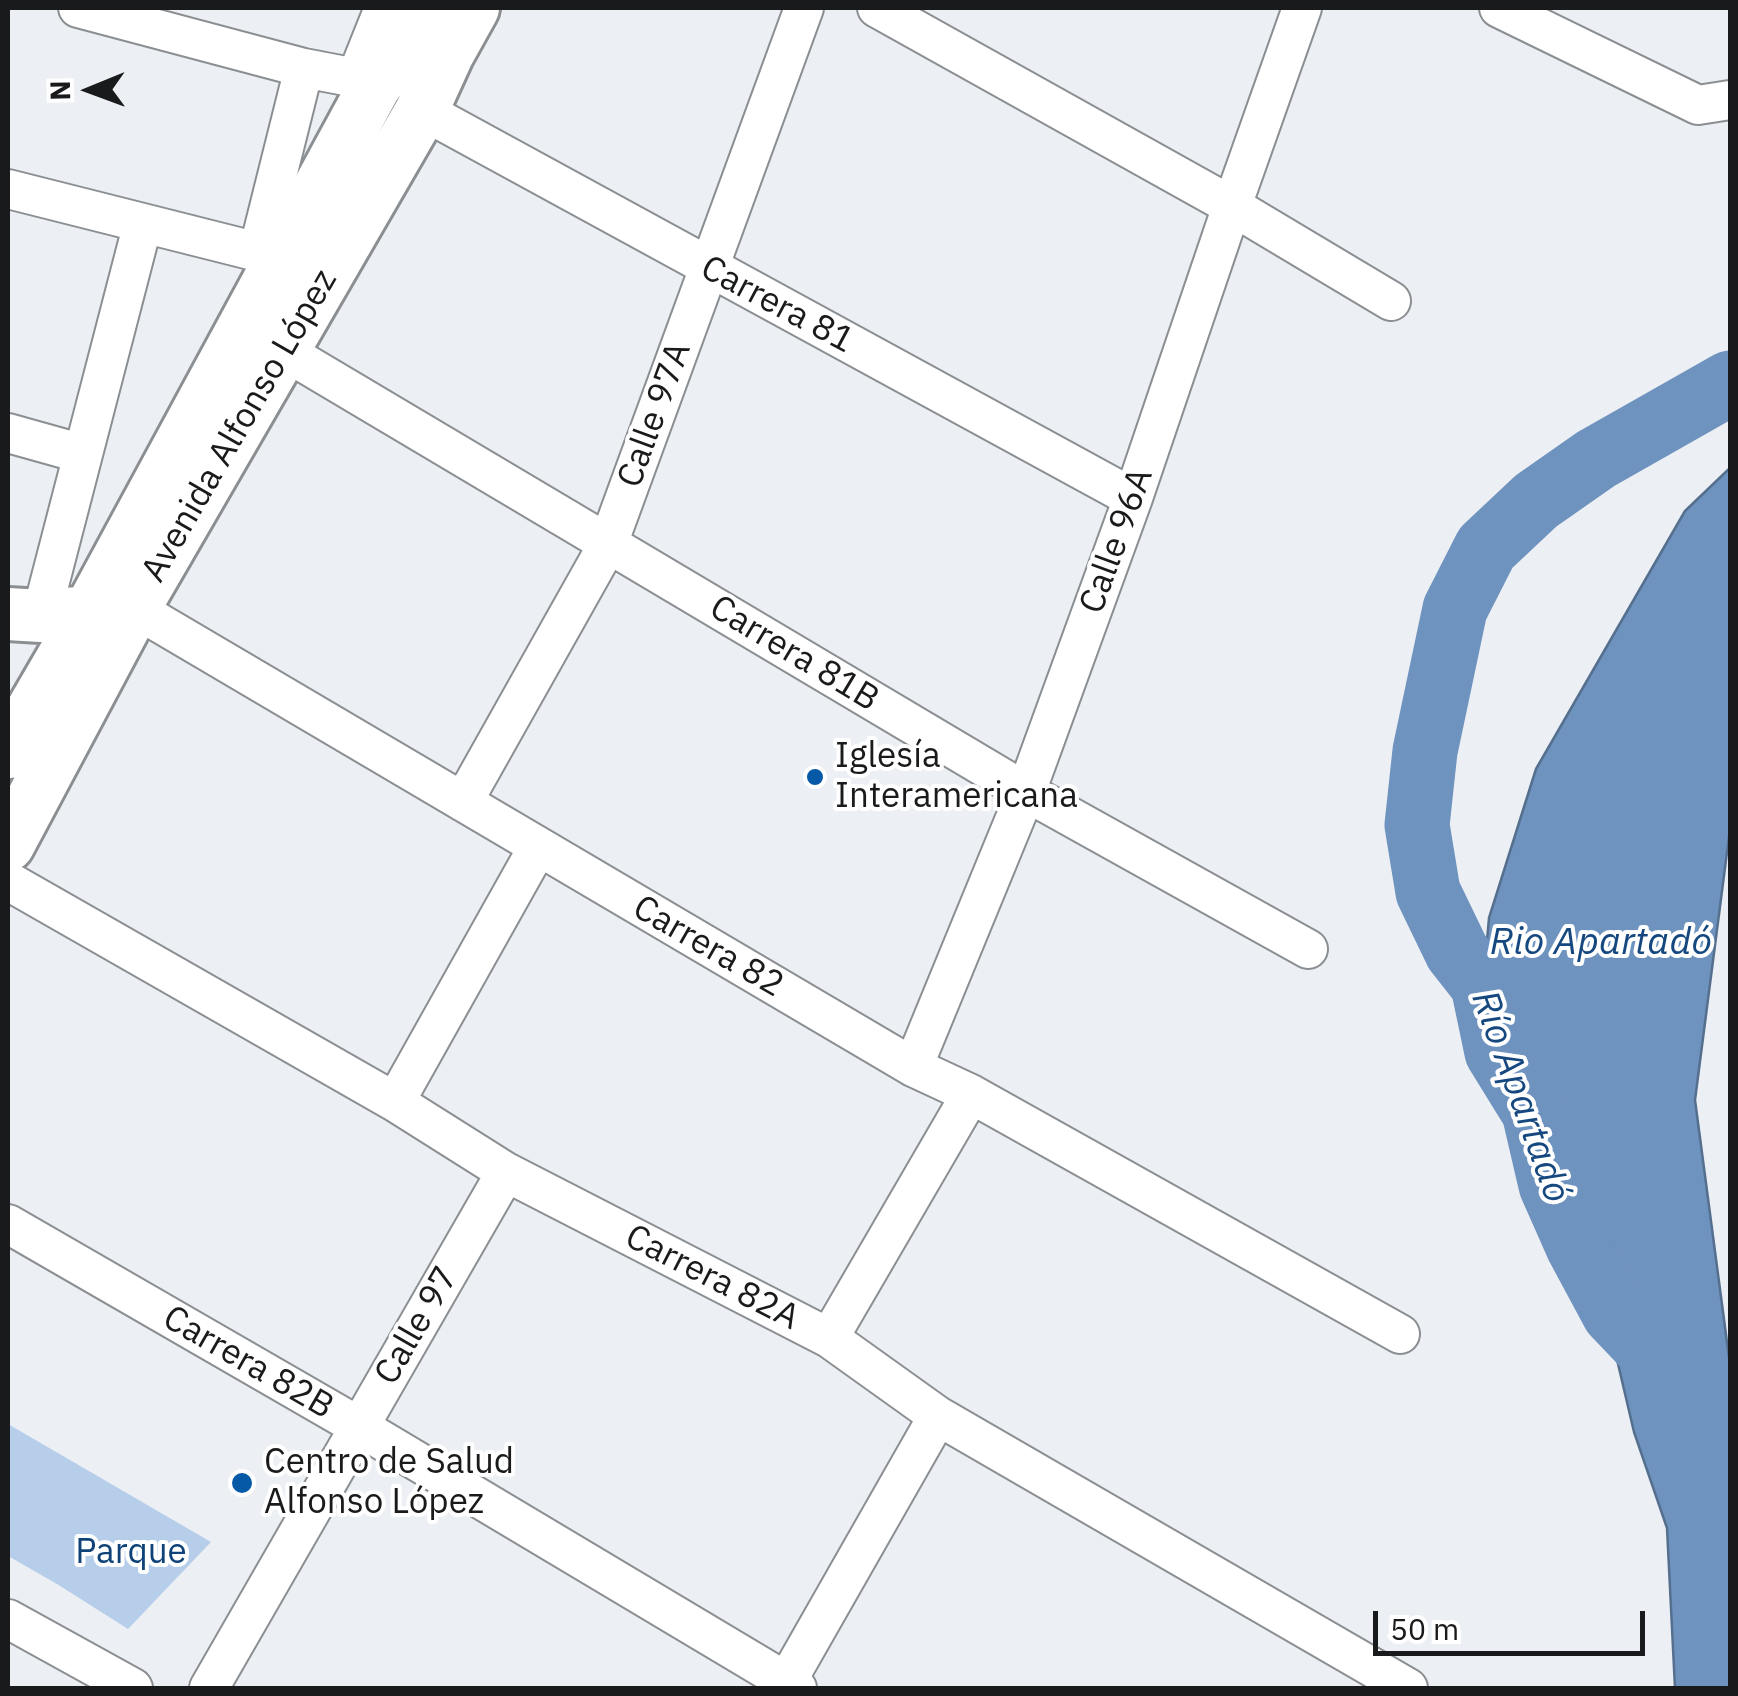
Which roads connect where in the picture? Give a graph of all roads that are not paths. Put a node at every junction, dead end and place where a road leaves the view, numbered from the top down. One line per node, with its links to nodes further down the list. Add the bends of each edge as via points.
1 (78, 8): 9 (street)
2 (384, 8): 11 (street)
3 (428, 8): 11 (street, Avenida Alfonso López)
4 (473, 8): 13 (street, Avenida Alfonso López)
5 (804, 8): 18 (street, Calle 97A)
6 (877, 8): 15 (street)
7 (1302, 8): 15 (street, Calle 96A)
8 (1499, 8): 12 (street)
9 (210, 24): 10 (street)
10 (304, 68): 11 (street); 17 (street)
11 (365, 83): 17 (street, Avenida Alfonso López)
12 (1714, 102)
13 (422, 110): 18 (street, Carrera 81); 20 (street, Avenida Alfonso López)
14 (8, 189): 16 (street)
15 (1232, 206): 19 (street); 23 (street, Calle 96A)
16 (143, 223): 17 (street); 22 (street)
17 (269, 256): 25 (street, Avenida Alfonso López)
18 (708, 268): 23 (street, Carrera 81); 24 (street, Calle 97A)
19 (1390, 301)
20 (284, 351): 24 (street, Carrera 81B); 25 (street, Avenida Alfonso López)
21 (8, 433): 22 (street)
22 (83, 454): 25 (street)
23 (1134, 498): 27 (street, Calle 96A)
24 (608, 544): 27 (street, Carrera 81B); 28 (street, Calle 97A)
25 (68, 612): 26 (street, Avenida Alfonso López); 28 (street, Carrera 82); 29 (street, Avenida Alfonso López)
26 (8, 752)
27 (1026, 792): 32 (street, Carrera 81B); 33 (street, Calle 96A)
28 (462, 802): 30 (street, Carrera 82)
29 (8, 846)
30 (538, 848): 33 (street, Carrera 82); 35 (street)
31 (8, 881): 35 (street, Carrera 82A)
32 (1308, 949)
33 (913, 1067): 34 (street, Carrera 82)
34 (971, 1094): 38 (street, Carrera 82); 39 (street)
35 (394, 1102): 36 (street, Carrera 82A)
36 (506, 1172): 39 (street, Carrera 82A); 41 (street, Calle 97)
37 (8, 1224): 41 (street, Carrera 82B)
38 (1400, 1334)
39 (828, 1338): 40 (street, Carrera 82A)
40 (938, 1416): 43 (street); 46 (street, Carrera 82A)
41 (358, 1426): 43 (street, Carrera 82B); 45 (street, Calle 97)
42 (8, 1619): 44 (street)
43 (789, 1687)
44 (133, 1688)
45 (209, 1688)
46 (1408, 1688)

